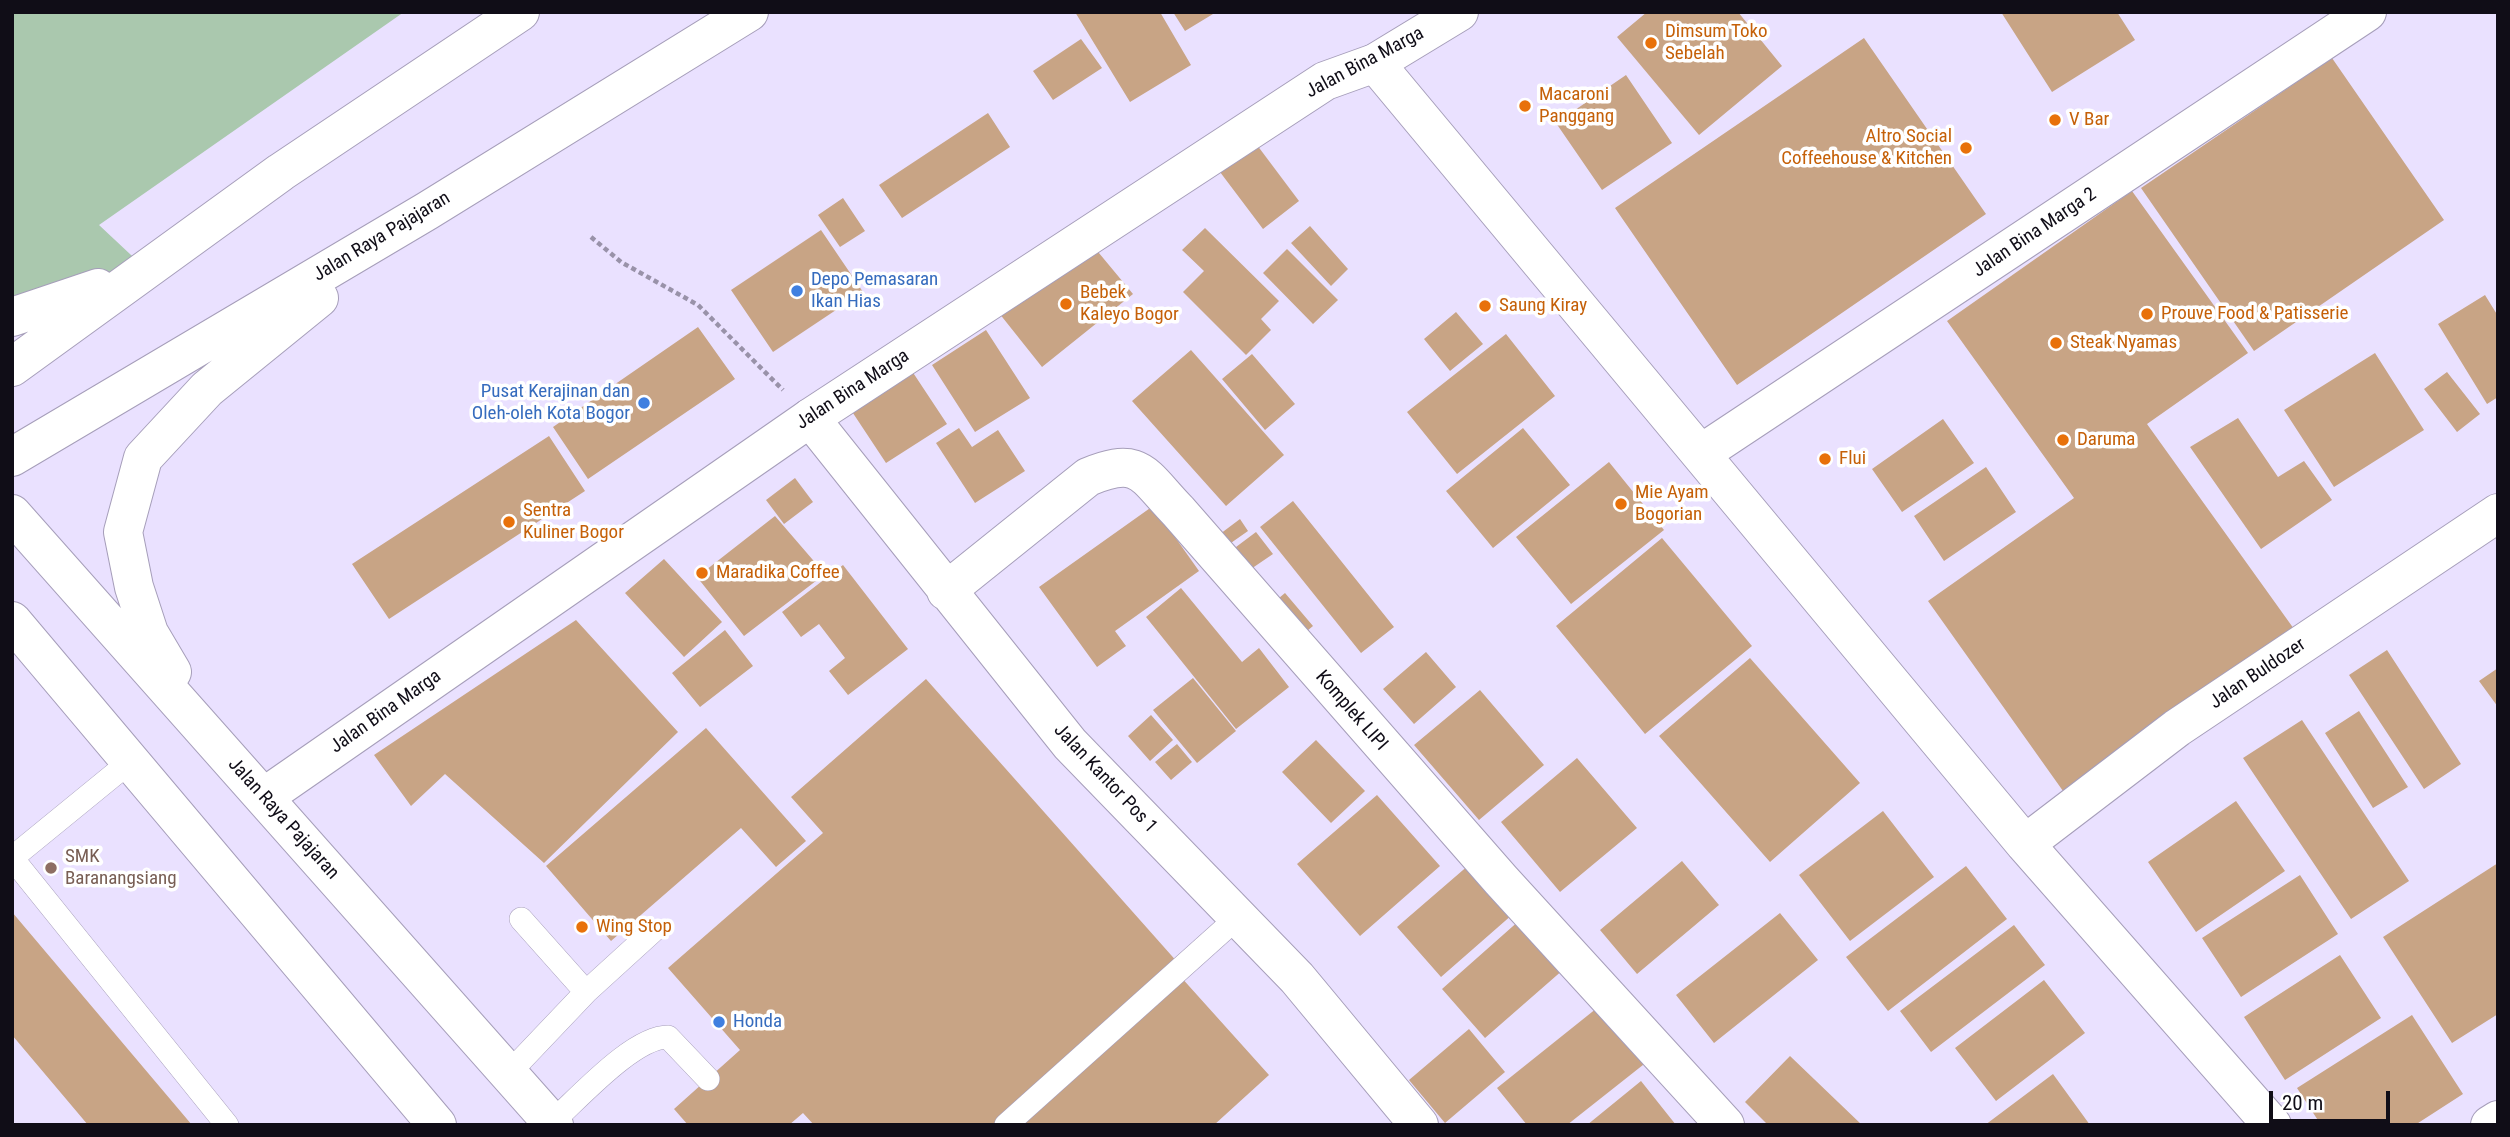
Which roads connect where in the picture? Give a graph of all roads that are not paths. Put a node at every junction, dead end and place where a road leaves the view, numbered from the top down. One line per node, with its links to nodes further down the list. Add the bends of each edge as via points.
1 (520, 12): 7 (main road, via 281,172)
2 (750, 12): 6 (main road, Jalan Raya Pajajaran)
3 (1459, 12): 5 (main road, Jalan Bina Marga)
4 (2367, 12): 11 (main road, Jalan Bina Marga 2)
5 (1375, 63): 10 (main road, Jalan Bina Marga, via 1325,81); 11 (main road)
6 (427, 211): 12 (main road, Jalan Raya Pajajaran); 17 (main road, via 207,390 143,458 123,532 134,587 149,633)
7 (146, 270): 8 (main road); 9 (main road)
8 (12, 317)
9 (12, 367)
10 (810, 418): 15 (main road, Jalan Kantor Pos 1); 19 (main road, Jalan Bina Marga)
11 (1702, 453): 20 (main road)
12 (12, 457)
13 (2498, 513): 20 (main road, Jalan Buldozer, via 2178,728)
14 (12, 514): 17 (main road, Jalan Raya Pajajaran)
15 (946, 591): 21 (main road, Jalan Kantor Pos 1, via 1070,744); 33 (main road, Komplek LIPI, via 1088,477 1114,466 1136,469)
16 (12, 621): 18 (main road)
17 (214, 742): 19 (main road, Jalan Raya Pajajaran)
18 (132, 760): 29 (lane, via 12,858); 30 (main road)
19 (264, 797): 25 (main road, Jalan Raya Pajajaran)
20 (2025, 844): 34 (main road)
21 (1238, 917): 31 (lane); 32 (main road, Jalan Kantor Pos 1, via 1297,978)
22 (521, 919): 24 (lane)
23 (653, 932): 24 (lane)
24 (586, 992): 25 (lane)
25 (509, 1073): 28 (main road, Jalan Raya Pajajaran)
26 (708, 1079): 28 (lane, via 668,1037 656,1037 637,1048)
27 (2498, 1120): 35 (main road)
28 (553, 1123)
29 (227, 1125)
30 (437, 1125)
31 (1006, 1125)
32 (1419, 1125)
33 (1725, 1125)
34 (2272, 1125)
35 (2490, 1125)

